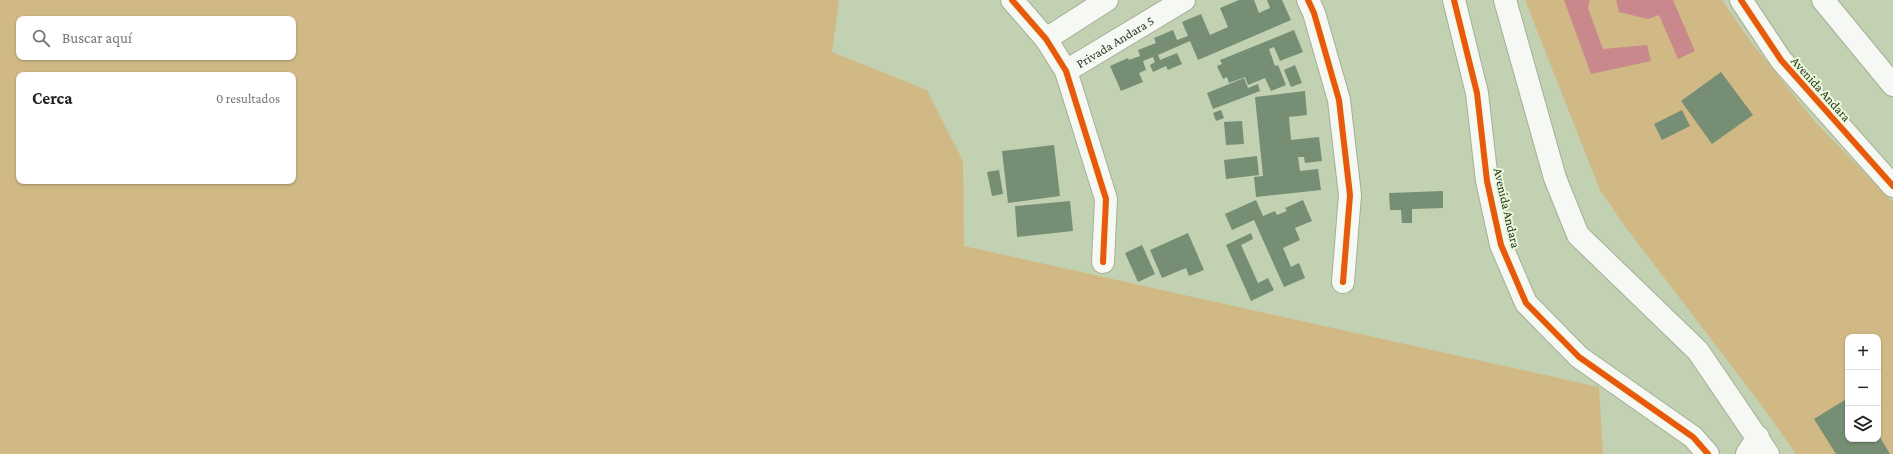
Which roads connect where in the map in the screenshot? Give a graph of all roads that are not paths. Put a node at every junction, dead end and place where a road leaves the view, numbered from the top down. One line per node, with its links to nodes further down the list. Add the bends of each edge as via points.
1 (1012, 0): 9 (street)
2 (1107, 0): 9 (street)
3 (1184, 0): 10 (street, Privada Andara 5)
4 (1308, 0): 14 (street, via 1339,100 1350,195)
5 (1454, 0): 16 (street, Avenida Andara, via 1477,93 1487,181 1501,245 1526,303 1579,356 1694,437)
6 (1505, 0): 15 (street, via 1555,178 1578,235 1698,351)
7 (1741, 0): 12 (street, Avenida Andara, via 1781,60)
8 (1823, 0): 11 (street)
9 (1046, 39): 10 (street)
10 (1066, 71): 13 (street, via 1106,199)
11 (1893, 85)
12 (1893, 186)
13 (1103, 262)
14 (1343, 282)
15 (1758, 448)
16 (1708, 454)

